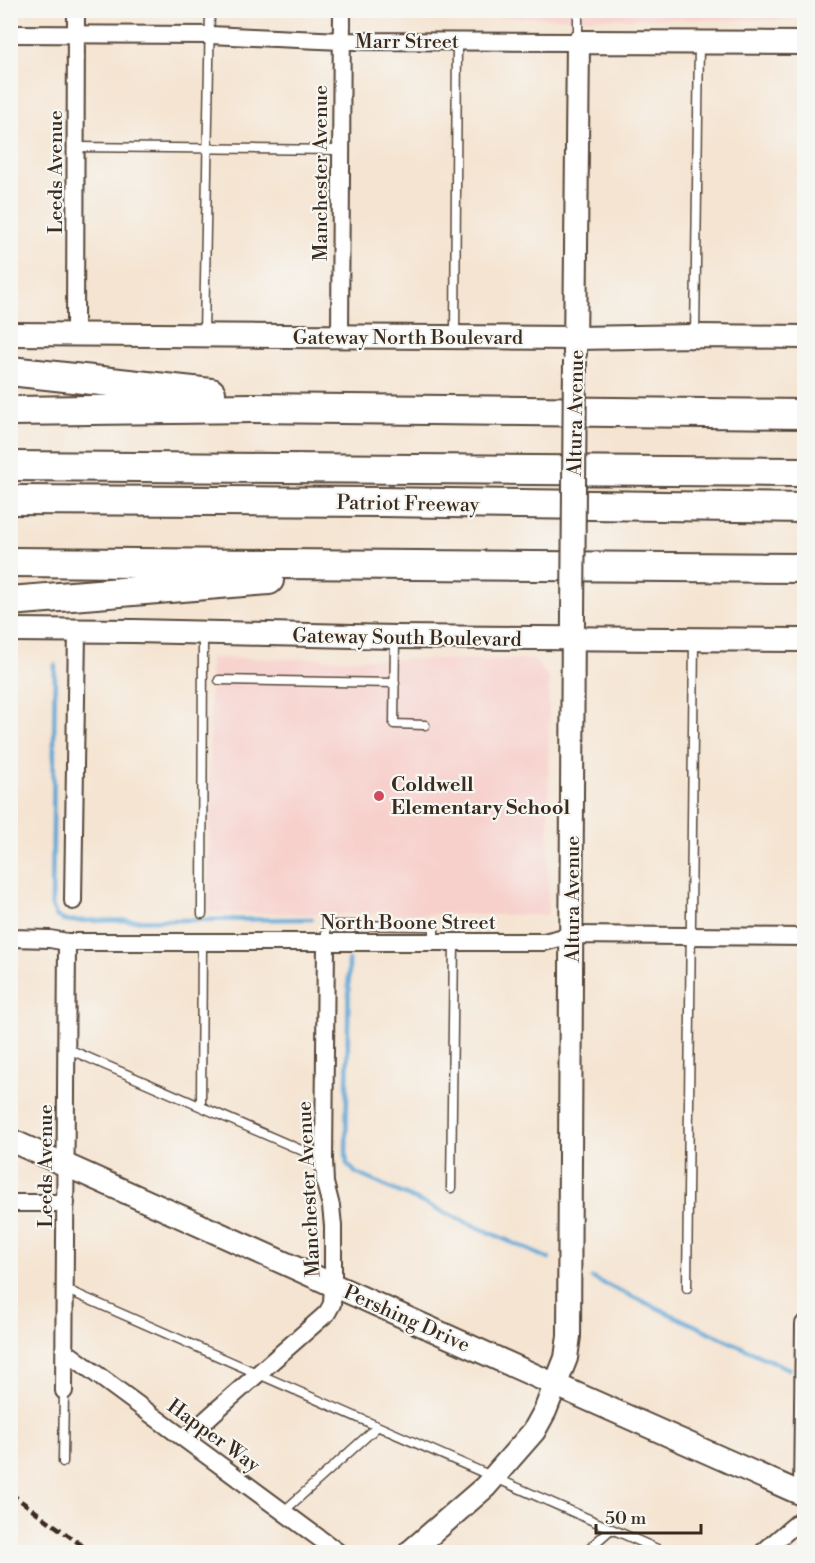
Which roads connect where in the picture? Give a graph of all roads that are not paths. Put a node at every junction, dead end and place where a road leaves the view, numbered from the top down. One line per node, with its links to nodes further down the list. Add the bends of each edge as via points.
1 (76, 10): 6 (street, Leeds Avenue)
2 (210, 10): 7 (lane)
3 (342, 10): 9 (street, Manchester Avenue)
4 (578, 10): 10 (lane)
5 (10, 34): 6 (street, Marr Street)
6 (76, 34): 7 (street, Marr Street); 13 (street, Leeds Avenue)
7 (210, 35): 9 (street, Marr Street); 14 (lane)
8 (457, 40): 9 (street, Marr Street); 10 (street, Marr Street); 21 (lane)
9 (342, 41): 15 (street, Manchester Avenue)
10 (578, 42): 11 (main road, Marr Street); 23 (main road, Altura Avenue)
11 (699, 42): 12 (main road, Marr Street); 20 (lane)
12 (804, 43)
13 (76, 147): 14 (lane); 17 (street, Leeds Avenue)
14 (207, 148): 15 (lane); 18 (lane)
15 (341, 150): 19 (street, Manchester Avenue)
16 (10, 334): 17 (main road, Gateway North Boulevard)
17 (75, 335): 18 (main road, Gateway North Boulevard)
18 (204, 336): 19 (main road, Gateway North Boulevard)
19 (340, 336): 21 (main road, Gateway North Boulevard)
20 (695, 336): 22 (main road, Gateway North Boulevard); 23 (main road, Gateway North Boulevard)
21 (455, 337): 23 (main road, Gateway North Boulevard)
22 (804, 338)
23 (576, 350): 40 (main road, Altura Avenue, bridge)
24 (10, 371): 25 (highway, via 212,393)
25 (253, 408): 26 (highway); 27 (highway)
26 (10, 411)
27 (804, 414)
28 (10, 466): 29 (highway, Patriot Freeway)
29 (804, 472)
30 (10, 500): 31 (highway, Patriot Freeway)
31 (804, 507)
32 (10, 562): 33 (highway)
33 (302, 564): 34 (highway); 35 (highway, via 276,580)
34 (804, 568)
35 (10, 601)
36 (10, 630): 37 (main road, Gateway South Boulevard)
37 (77, 631): 38 (main road, Gateway South Boulevard); 46 (street)
38 (202, 633): 39 (main road, Gateway South Boulevard); 47 (lane)
39 (395, 637): 40 (main road, Gateway South Boulevard); 44 (lane)
40 (573, 639): 41 (main road, Gateway South Boulevard); 48 (main road, Altura Avenue)
41 (693, 639): 42 (main road, Gateway South Boulevard); 49 (lane)
42 (804, 640)
43 (219, 680): 44 (lane)
44 (395, 683): 45 (lane, via 394,724)
45 (425, 725)
46 (73, 901)
47 (202, 914)
48 (572, 935): 49 (street, North Boone Street); 54 (street, North Boone Street, via 544,942); 70 (main road, Altura Avenue, via 569,1336)
49 (690, 936): 50 (street, North Boone Street); 65 (lane)
50 (804, 937)
51 (10, 938): 52 (street, North Boone Street)
52 (67, 942): 53 (street, North Boone Street); 56 (street, Leeds Avenue)
53 (202, 942): 55 (street, North Boone Street); 57 (lane)
54 (454, 942): 55 (street, North Boone Street); 61 (lane)
55 (326, 943): 59 (street, Manchester Avenue)
56 (66, 1048): 57 (lane); 60 (street, Leeds Avenue)
57 (201, 1106): 59 (lane)
58 (10, 1140): 60 (main road, Pershing Drive)
59 (324, 1160): 64 (street, Manchester Avenue, via 333,1226)
60 (66, 1164): 63 (street, Leeds Avenue); 64 (main road, Pershing Drive)
61 (451, 1188)
62 (10, 1203): 63 (street)
63 (66, 1203): 66 (street, Leeds Avenue)
64 (333, 1284): 69 (street, Manchester Avenue, via 332,1304 327,1313); 70 (main road, Pershing Drive)
65 (687, 1288)
66 (65, 1289): 68 (street, Leeds Avenue); 69 (lane)
67 (804, 1324): 72 (street)
68 (65, 1351): 71 (street, Leeds Avenue); 74 (street, Happer Way)
69 (257, 1374): 73 (lane); 74 (street, Manchester Avenue)
70 (556, 1385): 76 (main road, Altura Avenue, via 534,1431); 77 (main road, Pershing Drive)
71 (64, 1391): 75 (lane)
72 (804, 1391): 77 (street)
73 (377, 1427): 76 (lane); 78 (lane)
74 (185, 1439): 78 (street, Happer Way)
75 (63, 1462)
76 (494, 1478): 80 (lane); 82 (main road, Altura Avenue)
77 (803, 1494)
78 (283, 1512): 81 (street, Happer Way)
79 (804, 1517): 85 (street)
80 (610, 1530): 83 (lane); 84 (lane)
81 (338, 1552)
82 (410, 1552)
83 (585, 1552)
84 (664, 1552)
85 (763, 1552)

